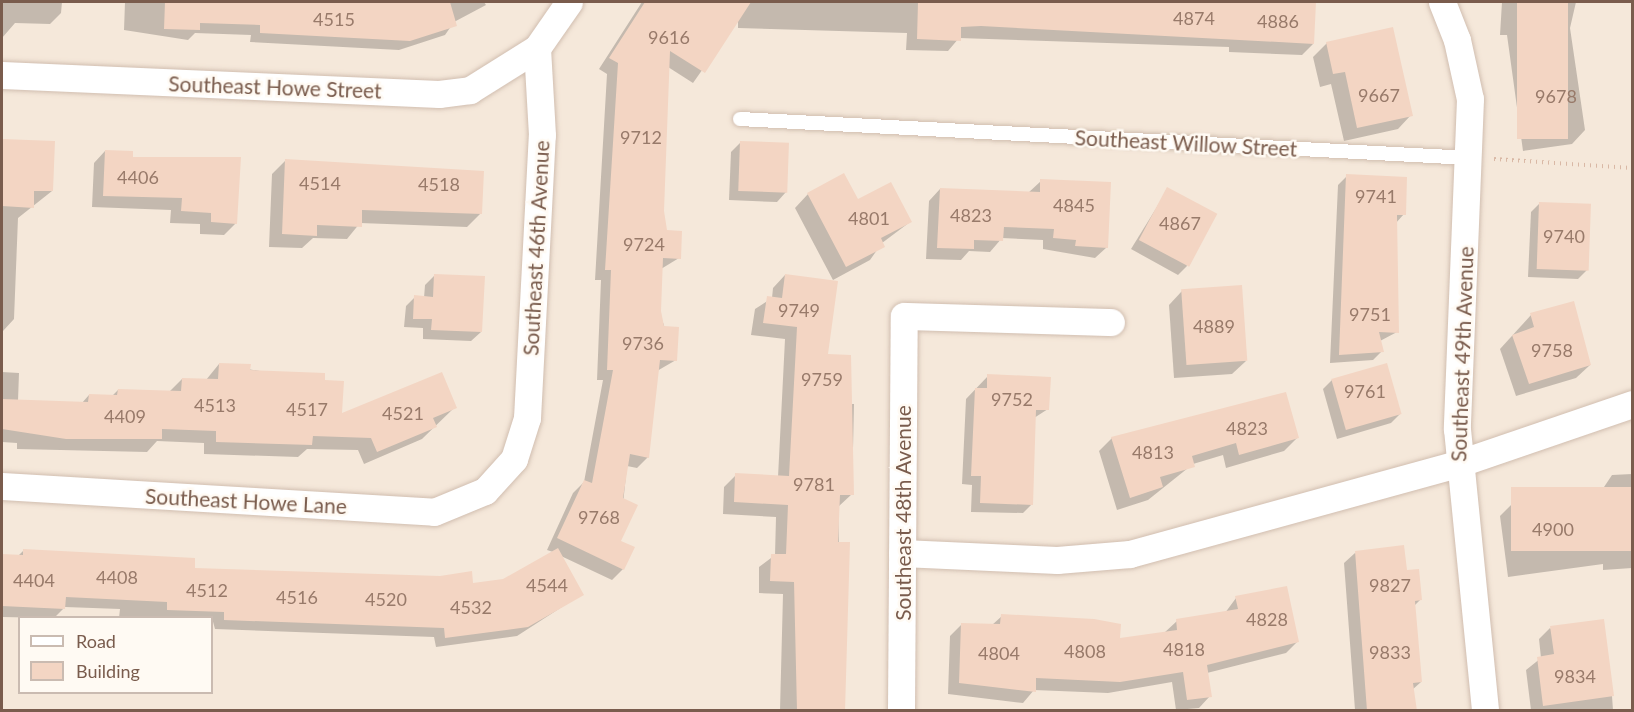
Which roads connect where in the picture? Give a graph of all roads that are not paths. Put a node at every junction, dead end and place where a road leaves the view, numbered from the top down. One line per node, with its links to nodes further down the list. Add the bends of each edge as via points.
1 (569, 2): 3 (street)
2 (1442, 2): 6 (street, Southeast 49th Avenue, via 1465,70)
3 (537, 48): 4 (street, Southeast Howe Street, via 470,90 439,94); 11 (street, Southeast 46th Avenue, via 542,135 527,418 514,459)
4 (2, 75)
5 (740, 119): 6 (lane, Southeast Willow Street)
6 (1469, 158): 9 (street, Southeast 49th Avenue)
7 (1111, 322): 12 (street, Southeast 48th Avenue, via 904,316)
8 (1632, 404): 9 (street)
9 (1458, 464): 12 (street, via 1130,554 1057,560); 14 (street, Southeast 49th Avenue)
10 (2, 486): 11 (street, Southeast Howe Lane, via 434,512)
11 (485, 491)
12 (902, 553): 13 (street, Southeast 48th Avenue)
13 (901, 711)
14 (1485, 711)

